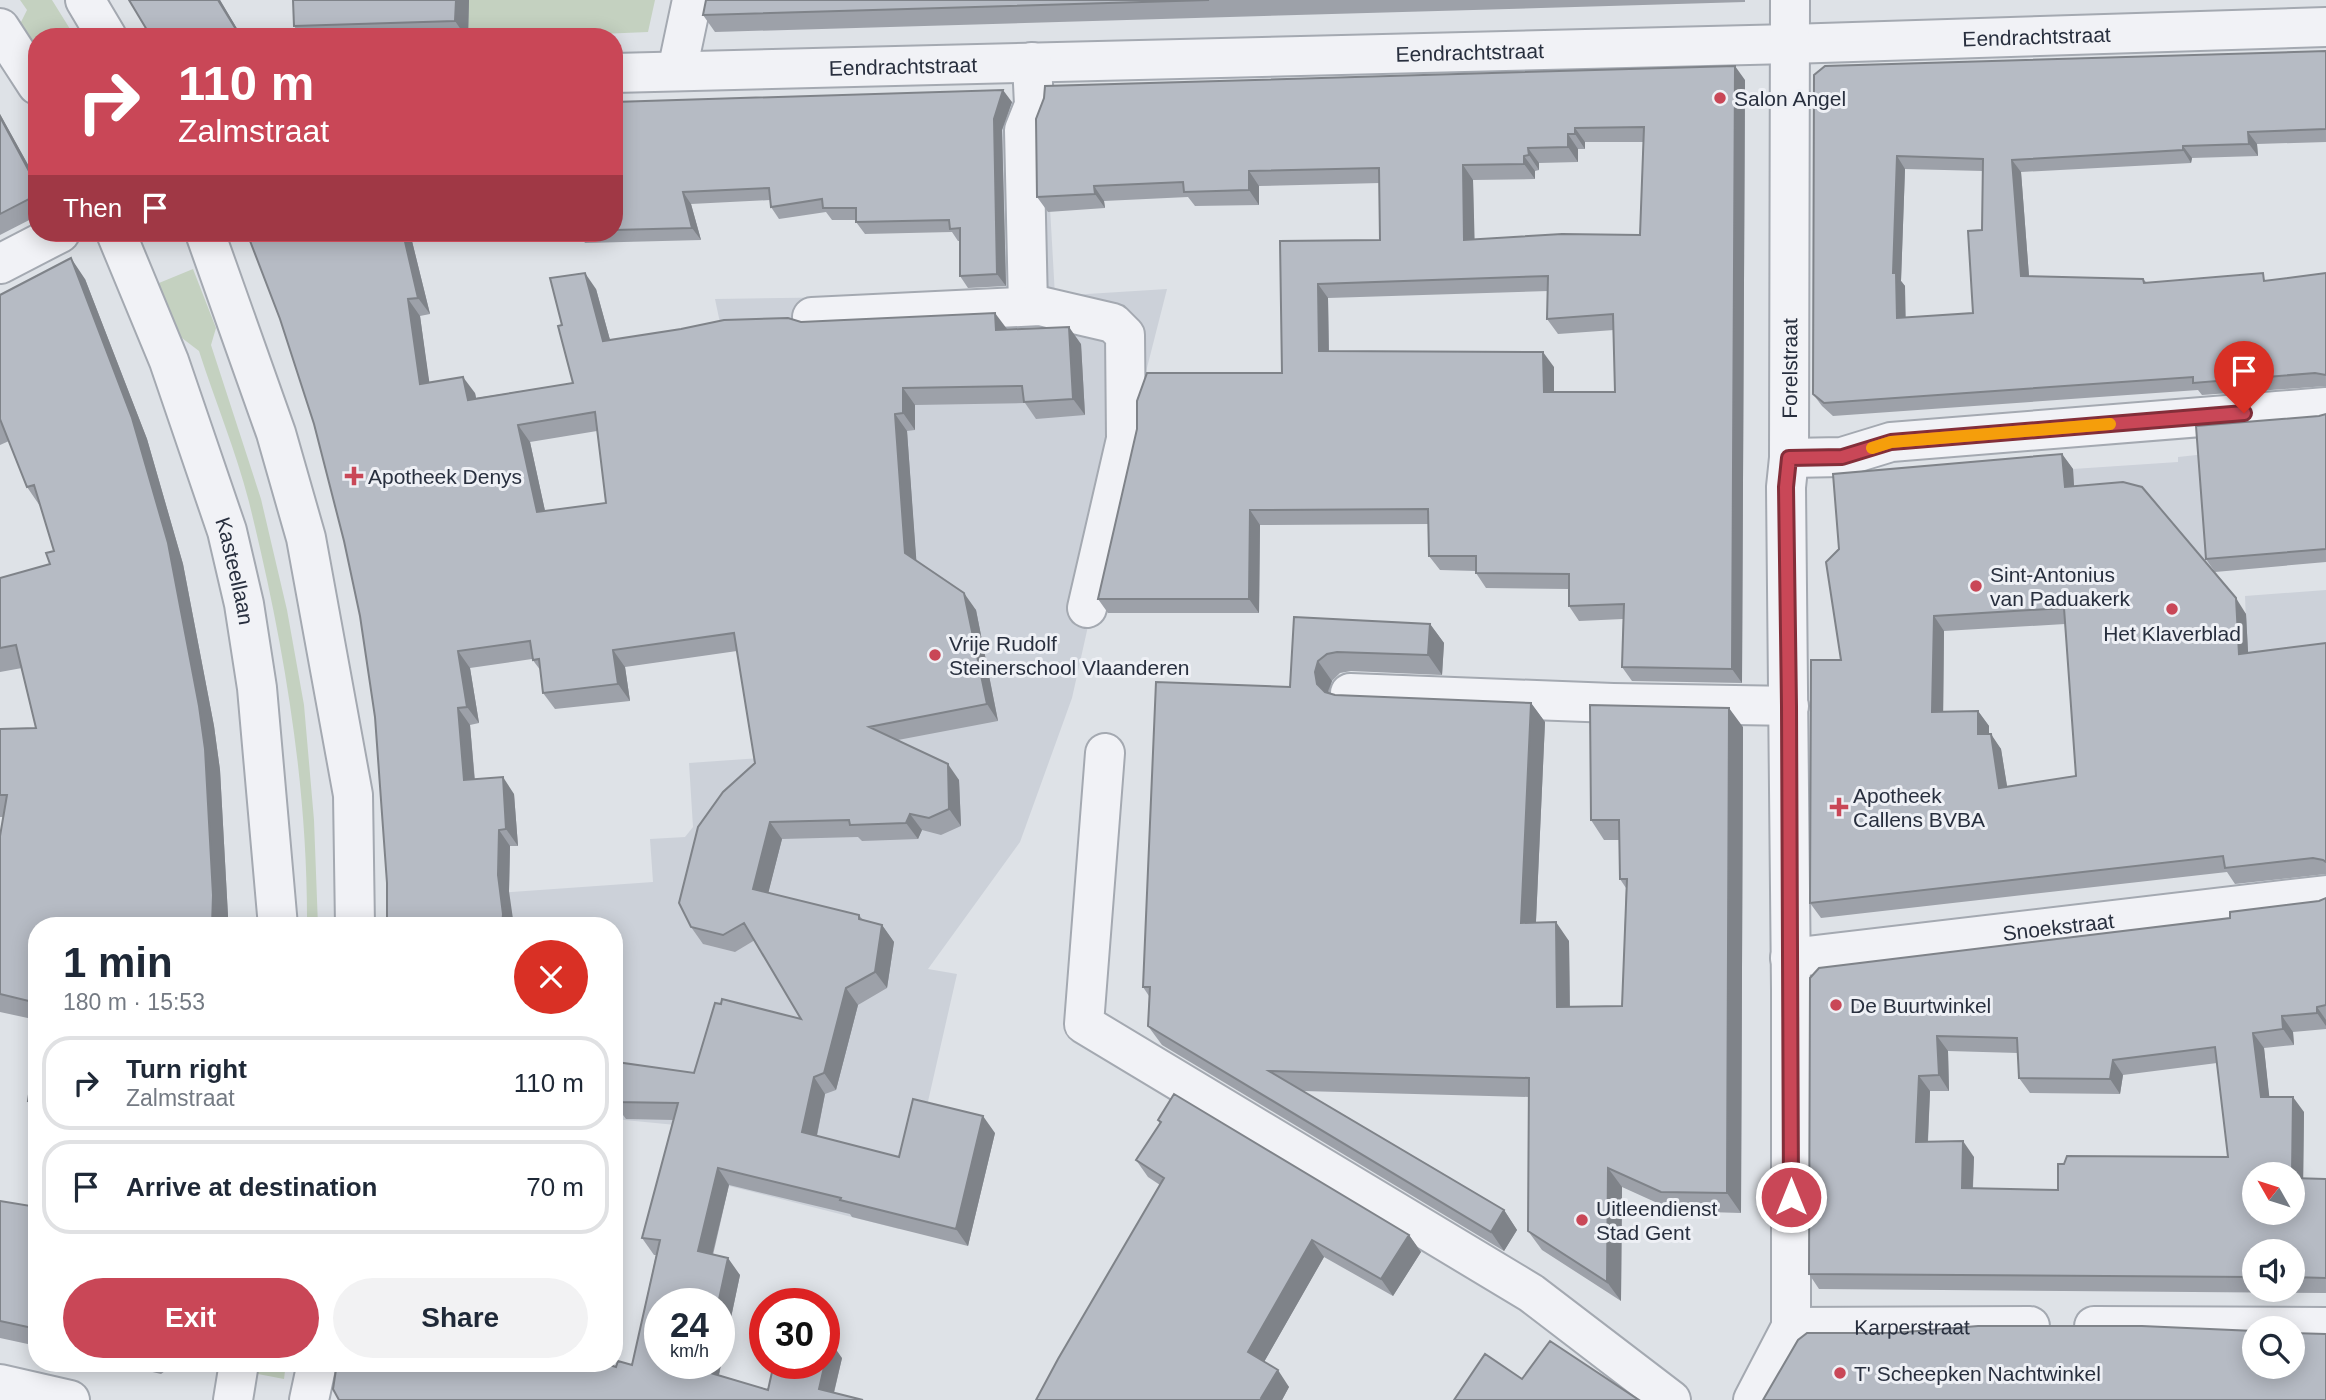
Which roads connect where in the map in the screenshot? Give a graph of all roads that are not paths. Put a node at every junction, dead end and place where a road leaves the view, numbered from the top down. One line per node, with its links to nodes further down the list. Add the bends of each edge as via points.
1 (85, 0): 6 (street)
2 (692, 0): 10 (street)
3 (1790, 0): 7 (street, Forelstraat)
4 (2326, 27): 7 (street, Eendrachtstraat)
5 (0, 28): 9 (street)
6 (102, 28)
7 (1790, 44): 8 (street, Eendrachtstraat); 19 (street, Forelstraat)
8 (1032, 62): 10 (street, Eendrachtstraat); 16 (street, via 1034,105 1024,130)
9 (28, 71)
10 (677, 71): 11 (street, Eendrachtstraat)
11 (623, 73)
12 (43, 242): 15 (street)
13 (120, 242): 25 (street, Kasteellaan, via 169,361 227,531 257,688)
14 (208, 242): 26 (street, via 276,433 306,538 353,795)
15 (0, 264)
16 (1027, 306): 17 (street); 20 (street, via 1113,323 1125,335 1126,439)
17 (812, 317)
18 (2326, 407): 19 (street, via 1891,442 1842,457)
19 (1789, 458): 22 (street, Forelstraat)
20 (1087, 608)
21 (1350, 693): 22 (street)
22 (1789, 706): 27 (street, Forelstraat)
23 (1105, 753): 36 (street, via 1084,1024 1531,1293)
24 (2326, 895): 27 (street, Snoekstraat)
25 (277, 917)
26 (355, 917)
27 (1790, 958): 28 (street, Forelstraat)
28 (1791, 1326): 29 (street, Karperstraat); 37 (street, Forelstraat)
29 (2326, 1326)
30 (238, 1372): 34 (street)
31 (315, 1372): 35 (street)
32 (0, 1384): 33 (street)
33 (70, 1400)
34 (233, 1400)
35 (309, 1400)
36 (1671, 1400)
37 (1753, 1400)

